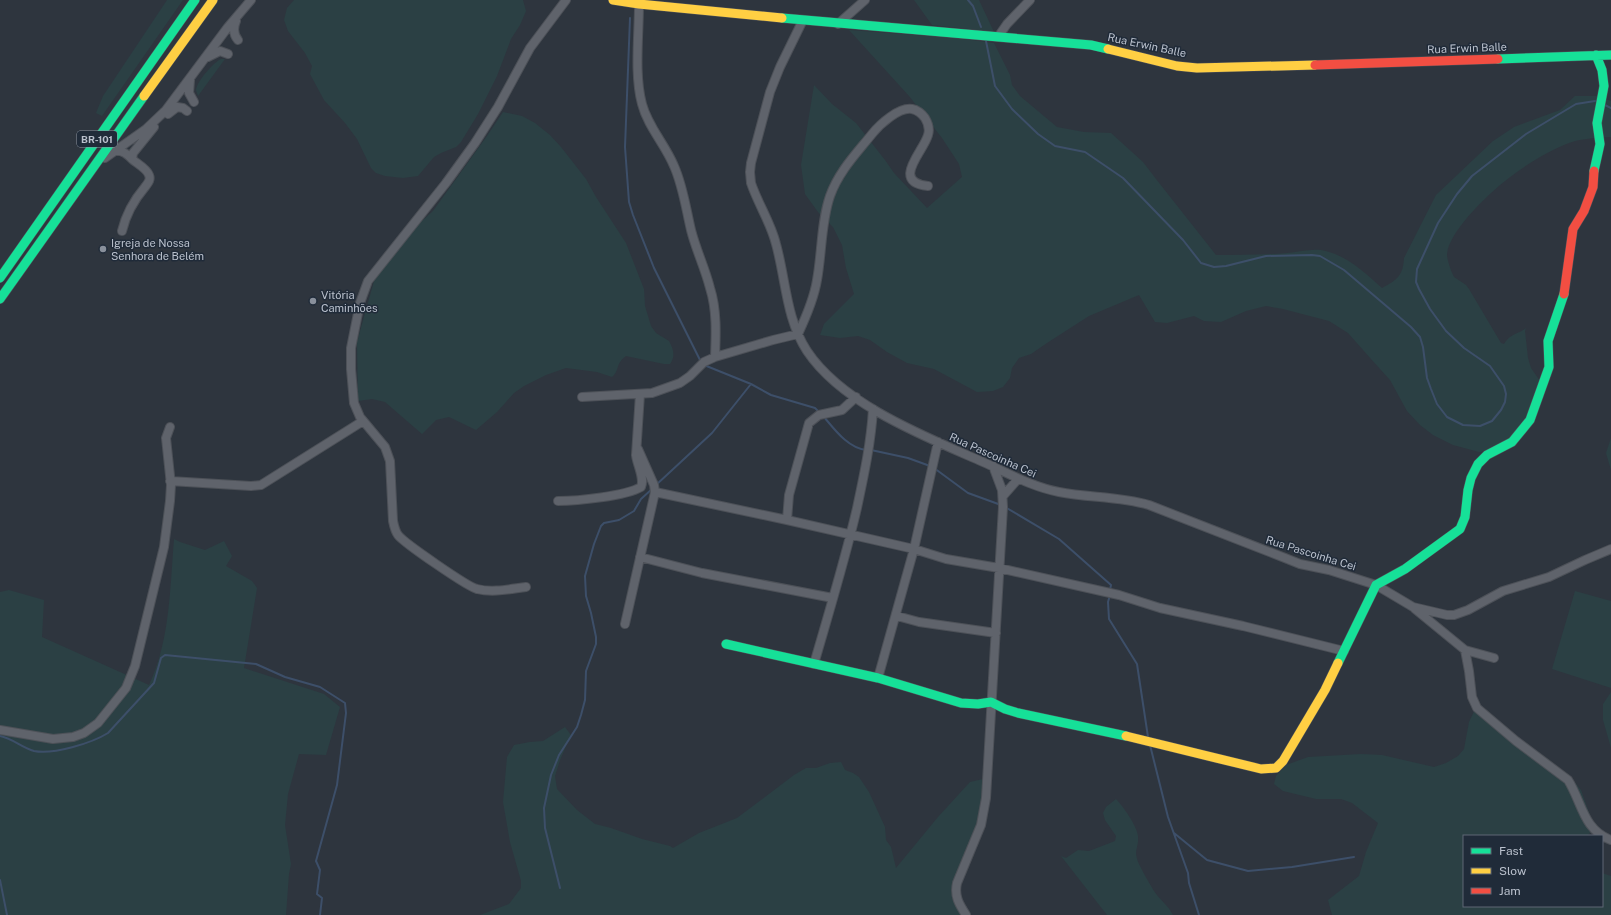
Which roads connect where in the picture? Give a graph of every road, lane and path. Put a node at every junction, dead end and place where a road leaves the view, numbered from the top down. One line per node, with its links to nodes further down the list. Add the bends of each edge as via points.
1 (194, 0): 28 (main road, BR-101)
2 (214, 0): 25 (main road, BR-101)
3 (251, 0): 9 (street)
4 (566, 0): 36 (street, via 530,48 475,143 368,281 360,303 351,348 354,403)
5 (613, 0): 8 (main road, Rua Erwin Balle)
6 (864, 0): 11 (street)
7 (1030, 0): 12 (street)
8 (639, 4): 10 (main road, Rua Erwin Balle); 31 (street, via 639,91 642,106 674,165 683,191 691,232 714,305)
9 (237, 16): 13 (street, via 233,28); 17 (street)
10 (803, 20): 11 (main road, Rua Erwin Balle); 30 (street, Rua Pascoinha Cei, via 770,92 750,172 755,195 776,242 791,316)
11 (838, 24): 12 (main road, Rua Erwin Balle)
12 (998, 37): 15 (main road, Rua Erwin Balle, via 1091,46 1177,66 1197,68)
13 (238, 40)
14 (228, 54): 17 (street, via 216,52)
15 (1596, 55): 16 (main road, Rua Erwin Balle); 52 (main road, via 1604,80 1597,122 1600,144 1592,191 1573,229 1566,289 1548,341 1549,367 1530,420 1512,442 1487,455 1478,464 1470,484 1465,517 1460,529 1405,569)
16 (1611, 55)
17 (204, 60): 18 (street)
18 (190, 78): 19 (street, via 189,93); 20 (street)
19 (194, 102)
20 (166, 110): 22 (street); 23 (street, via 146,129)
21 (188, 111): 22 (street, via 177,107)
22 (156, 123): 24 (street)
23 (114, 151): 24 (street, via 123,152); 25 (street)
24 (132, 159): 27 (street, via 148,173 150,180 134,203)
25 (95, 165): 29 (main road, BR-101)
26 (928, 186): 30 (street, via 914,182 911,172 914,158 928,137 928,123 918,111 904,110 885,121 876,130 845,166 835,184 827,208 815,292)
27 (122, 231)
28 (0, 278)
29 (0, 299)
30 (798, 334): 31 (street); 34 (street, Rua Pascoinha Cei, via 807,351 829,377)
31 (715, 357): 32 (street, via 704,362 680,383 652,393)
32 (640, 394): 33 (street); 39 (street)
33 (582, 397)
34 (856, 397): 35 (street, Rua Pascoinha Cei); 46 (street, via 842,410 819,416 809,423 789,495)
35 (873, 409): 38 (street, Rua Pascoinha Cei); 47 (street, via 868,458)
36 (363, 421): 42 (street, via 262,485); 53 (street, via 388,454 393,521 399,536 475,588 492,590)
37 (170, 426): 42 (street, via 166,438)
38 (938, 442): 40 (street, Rua Pascoinha Cei); 48 (street)
39 (636, 444): 43 (street); 45 (street, via 637,462 643,482 641,487 595,498)
40 (992, 466): 41 (street, Rua Pascoinha Cei); 44 (street)
41 (1018, 479): 44 (street); 52 (street, Rua Pascoinha Cei, via 1059,492 1138,502 1170,512 1300,564)
42 (170, 481): 66 (street, via 169,515 161,564 135,666 121,696 98,723 73,737 53,739)
43 (655, 492): 46 (street); 50 (street)
44 (1003, 496): 51 (street)
45 (558, 501)
46 (787, 520): 47 (street)
47 (850, 535): 48 (street); 54 (street)
48 (914, 549): 51 (street); 56 (street)
49 (1611, 550): 55 (street, Rua Pascoinha Cei, via 1549,577 1503,591 1454,615)
50 (640, 557): 54 (street, via 702,573); 57 (street)
51 (999, 568): 58 (street); 61 (street)
52 (1376, 585): 55 (street, Rua Pascoinha Cei); 61 (main road)
53 (526, 587)
54 (833, 598): 63 (street)
55 (1413, 608): 60 (street)
56 (896, 616): 58 (street, via 919,622); 64 (street)
57 (625, 624)
58 (996, 633): 65 (street)
59 (726, 644): 63 (main road)
60 (1465, 650): 62 (street); 67 (street, via 1472,697 1477,708 1568,780 1584,816)
61 (1344, 651): 65 (main road, via 1325,690 1283,760 1276,768 1267,770 1018,713)
62 (1494, 658)
63 (814, 664): 64 (main road)
64 (878, 678): 65 (main road, via 961,703)
65 (991, 702): 68 (street, via 988,778 981,825 955,890 956,898)
66 (0, 730)
67 (1600, 835)
68 (966, 915)

